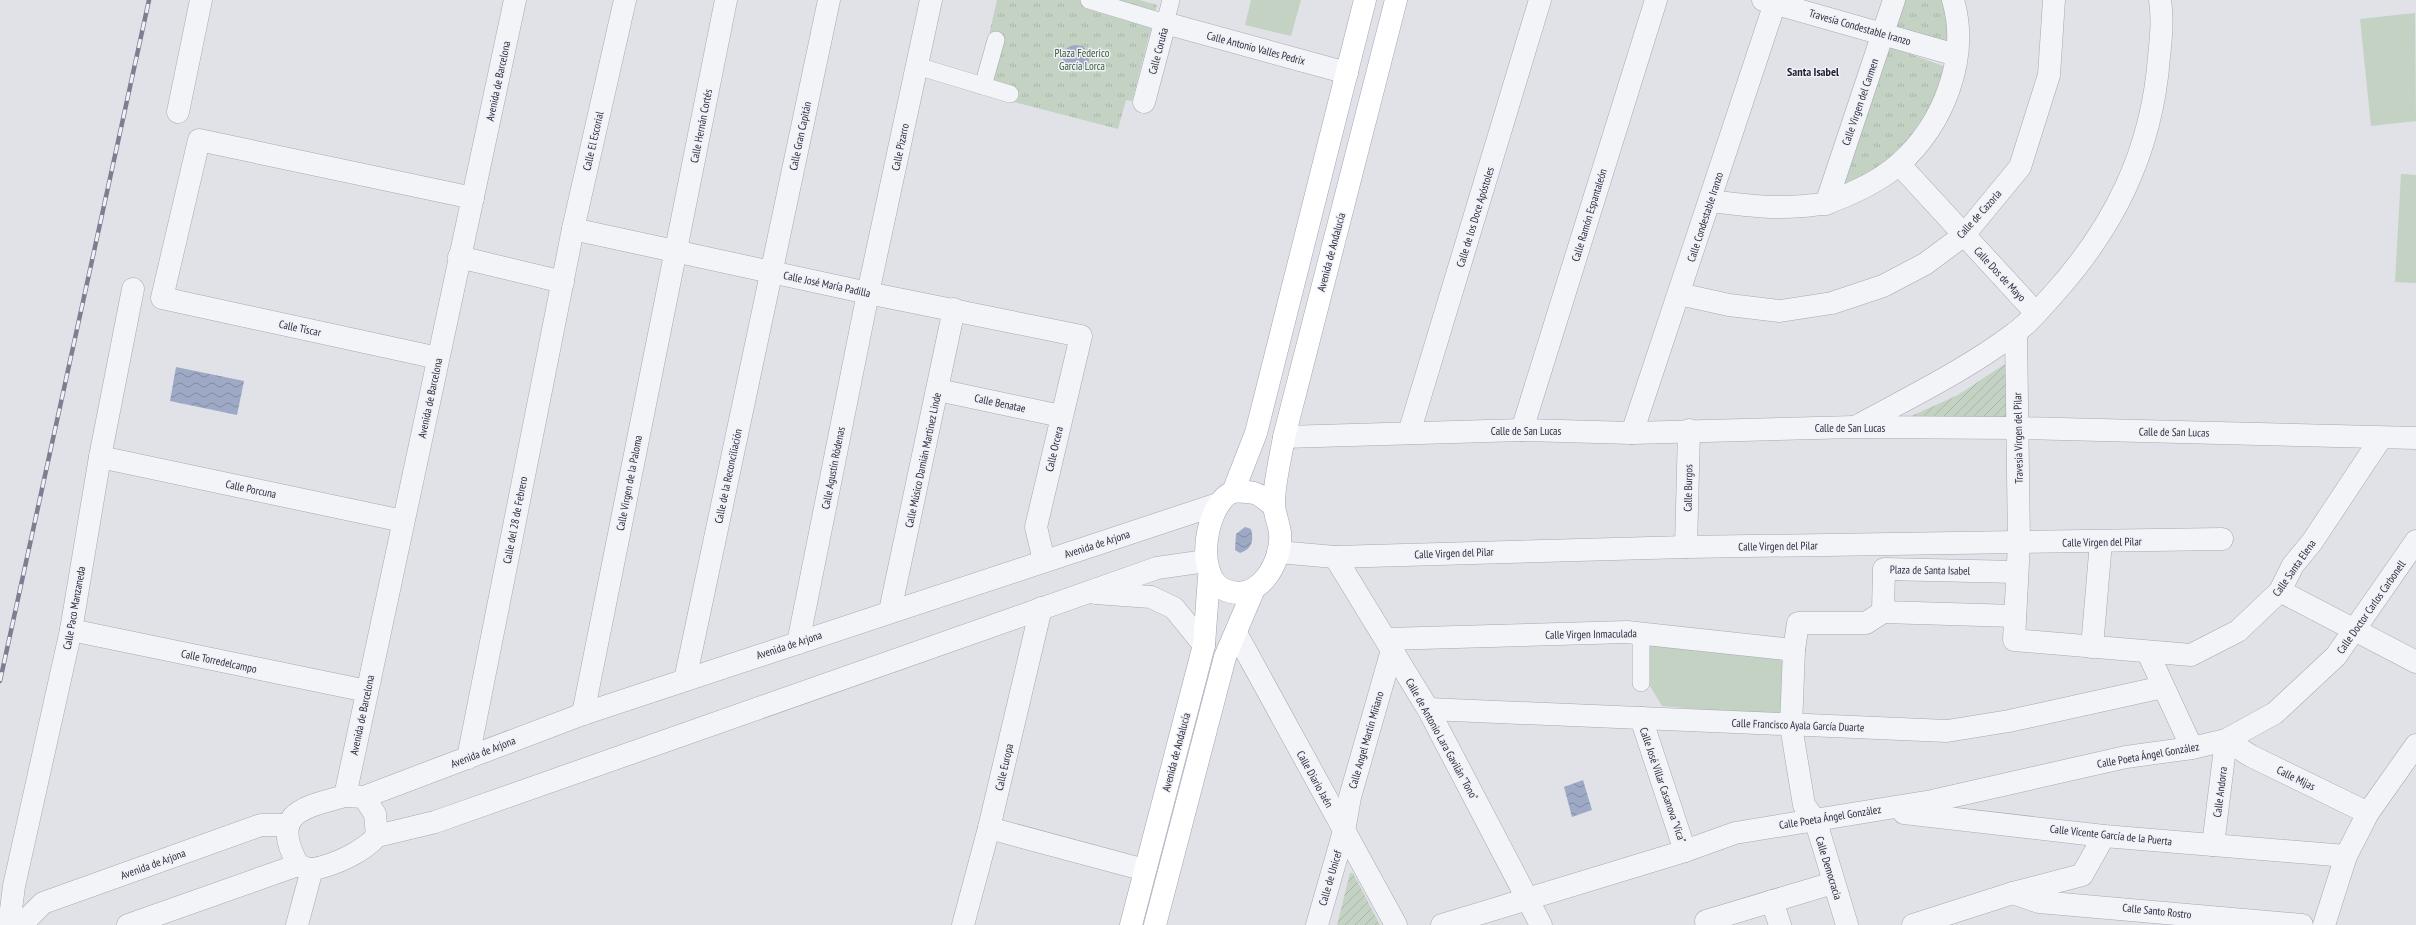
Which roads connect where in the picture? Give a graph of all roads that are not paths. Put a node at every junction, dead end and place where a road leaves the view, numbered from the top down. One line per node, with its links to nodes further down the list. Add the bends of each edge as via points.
1 (201, 0): 27 (street)
2 (515, 0): 29 (street, Avenida de Barcelona)
3 (625, 0): 32 (street, Calle El Escorial)
4 (726, 0): 34 (street, Calle Hernán Cortés)
5 (829, 0): 36 (street, Calle Gran Capitán)
6 (932, 0): 22 (street, Calle Pizarro)
7 (1089, 0): 18 (street)
8 (1171, 0): 18 (street, Calle Coruña)
9 (1366, 0): 23 (main road)
10 (1396, 0): 54 (main road, Avenida de Andalucía)
11 (1540, 0): 52 (street, Calle de los Doce Apóstoles)
12 (1656, 0): 50 (street, Calle Ramón Espantaleón)
13 (1894, 0): 19 (street, Calle Virgen del Carmen)
14 (1953, 0): 21 (street, via 1958,39)
15 (2054, 0): 33 (street, Calle de Cazorla, via 2049,75 2020,167)
16 (2160, 0): 42 (street, via 2162,15 2157,88 2140,156 2120,200 2096,243)
17 (1771, 1): 19 (street, Travesía Condestable Iranzo); 30 (street, Calle Condestable Iranzo)
18 (1165, 23): 23 (street, Calle Antonio Valles Pedrix); 26 (street, Calle Coruña)
19 (1883, 33): 21 (street, Travesía Condestable Iranzo); 31 (street, Calle Virgen del Carmen)
20 (996, 40): 24 (street)
21 (1956, 55): 28 (street, via 1943,105 1916,145)
22 (917, 66): 24 (street); 39 (street, Calle Pizarro)
23 (1347, 73): 58 (main road, via 1256,433)
24 (983, 86): 25 (street)
25 (1010, 94)
26 (1144, 102)
27 (178, 112)
28 (1899, 164): 31 (street, via 1885,174); 33 (street, Calle Dos de Mayo)
29 (473, 198): 35 (street, Avenida de Barcelona); 45 (street, Calle Tíscar, via 200,140 162,298)
30 (1710, 201): 31 (street, via 1771,209); 40 (street, Calle Condestable Iranzo)
31 (1826, 204)
32 (573, 229): 34 (street, Calle José María Padilla); 37 (street, Calle El Escorial)
33 (1964, 235): 40 (street, Calle de Cazorla, via 1925,264 1883,286 1832,303 1780,311 1729,305); 42 (street, Calle Dos de Mayo)
34 (676, 251): 36 (street, Calle José María Padilla); 94 (street, Calle Virgen de la Paloma)
35 (458, 257): 37 (street); 45 (street, Avenida de Barcelona)
36 (771, 272): 39 (street, Calle José María Padilla); 89 (street, Calle de la Reconciliación)
37 (563, 282): 100 (street, Calle del 28 de Febrero)
38 (133, 289): 57 (street, Calle Paco Manzaneda)
39 (868, 293): 41 (street, Calle José María Padilla); 82 (street, Calle Agustín Ródenas)
40 (1679, 294): 53 (street, Calle Condestable Iranzo)
41 (954, 309): 44 (street, Calle José María Padilla); 46 (street, Calle Músico Damián Martínez Linde)
42 (2036, 313): 43 (street)
43 (2016, 333): 48 (street, via 1965,367); 49 (street, Travesía Virgen del Pilar)
44 (1081, 336): 47 (street, Calle Orcera)
45 (438, 358): 60 (street, Avenida de Barcelona)
46 (938, 390): 47 (street, Calle Benatae); 75 (street, Calle Músico Damián Martínez Linde)
47 (1061, 416): 68 (street, Calle Orcera, via 1036,527)
48 (1856, 427): 49 (street, Calle de San Lucas); 51 (street, Calle de San Lucas)
49 (2018, 428): 55 (street, Calle de San Lucas); 64 (street, Travesía Virgen del Pilar)
50 (1522, 430): 52 (street, Calle de San Lucas); 53 (street, Calle de San Lucas)
51 (1689, 430): 53 (street, Calle de San Lucas); 65 (street, Calle Burgos)
52 (1409, 433): 54 (street, Calle de San Lucas)
53 (1632, 433)
54 (1284, 437): 59 (main road, Avenida de Andalucía)
55 (2381, 438): 56 (street, Calle de San Lucas); 73 (street, Calle Santa Elena, via 2294,565)
56 (2416, 438)
57 (100, 457): 60 (street, Calle Porcuna); 78 (street, Calle Paco Manzaneda)
58 (1225, 498): 59 (main road, via 1255,493); 68 (street, Avenida de Arjona); 69 (main road, via 1207,539)
59 (1274, 506): 66 (main road, via 1280,534)
60 (403, 521): 92 (street, Avenida de Barcelona)
61 (2222, 539): 62 (street, Calle Virgen del Pilar)
62 (2101, 542): 64 (street, Calle Virgen del Pilar); 85 (street)
63 (2416, 542): 79 (street, Calle Doctor Carlos Carbonell)
64 (2019, 543): 65 (street, Calle Virgen del Pilar); 70 (street)
65 (1686, 547): 67 (street, Calle Virgen del Pilar)
66 (1278, 552): 67 (street, Calle Virgen del Pilar); 71 (main road, via 1270,574)
67 (1335, 557): 84 (street, Calle de Antonio Lara Gavilán "Tono")
68 (1044, 561): 75 (street, Avenida de Arjona)
69 (1207, 569): 71 (main road, via 1222,589 1236,593); 72 (street, via 1157,568); 83 (main road, Avenida de Andalucía)
70 (2017, 572): 76 (street, Plaza de Santa Isabel, via 1884,569); 77 (street)
71 (1254, 589): 80 (main road, Avenida de Andalucía)
72 (1089, 592): 74 (street); 83 (street, via 1151,597 1174,608)
73 (2280, 592): 79 (street); 87 (street, Calle Santa Elena, via 2238,631 2191,655)
74 (1041, 608): 106 (street, Calle Europa); 108 (street, via 435,822)
75 (890, 612): 82 (street, Avenida de Arjona)
76 (1883, 612): 77 (street); 86 (street, Calle Democracia, via 1866,623 1798,623)
77 (2015, 616): 85 (street, via 2014,640)
78 (71, 630): 92 (street, Calle Torredelcampo); 120 (street, Calle Paco Manzaneda, via 14,886)
79 (2354, 630): 88 (street); 97 (street, Calle Doctor Carlos Carbonell, via 2336,656 2275,713)
80 (1236, 633): 107 (street, Calle Diario Jaén); 125 (main road, Avenida de Andalucía, via 1225,657)
81 (1641, 634): 84 (street, Calle Virgen Inmaculada); 86 (street, Calle Virgen Inmaculada); 90 (street)
82 (798, 642): 89 (street, Avenida de Arjona)
83 (1204, 645): 114 (main road, Avenida de Andalucía)
84 (1389, 645): 93 (street, Calle de Antonio Lara Gavilán "Tono"); 107 (street, Calle Angel Martín Miñano)
85 (2092, 648): 87 (street)
86 (1794, 650): 96 (street, Calle Democracia)
87 (2148, 653): 91 (street)
88 (2416, 662)
89 (685, 680): 94 (street, Avenida de Arjona)
90 (1641, 683)
91 (2163, 687): 96 (street, Calle Francisco Ayala García Duarte, via 2009,721 1947,731); 99 (street)
92 (367, 691): 101 (street, Avenida de Barcelona)
93 (1428, 709): 95 (street, Calle Francisco Ayala García Duarte); 117 (street, Calle de Antonio Lara Gavilán "Tono")
94 (583, 714): 100 (street, Avenida de Arjona)
95 (1641, 718): 96 (street, Calle Francisco Ayala García Duarte); 111 (street, Calle José Villar Casanova "Vica")
96 (1791, 726): 104 (street, Calle Democracia, via 1804,805)
97 (2226, 740): 99 (street, Calle Poeta Ángel González); 103 (street, Calle Mijas, via 2251,756); 110 (street, Calle Andorra)
98 (2416, 746): 103 (street)
99 (2192, 748): 102 (street, Calle Poeta Ángel González, via 2126,757 1932,801)
100 (468, 758): 101 (street, Avenida de Arjona)
101 (354, 796): 105 (street, via 296,813); 108 (street, via 375,814)
102 (1875, 810): 104 (street, Calle Poeta Ángel González); 109 (street, Calle Vicente García de la Puerta)
103 (2368, 813): 112 (street)
104 (1814, 819): 111 (street, Calle Poeta Ángel González, via 1735,832); 115 (street, Calle Democracia)
105 (287, 825): 113 (street, via 288,848); 120 (street, Avenida de Arjona, via 260,825 42,903)
106 (989, 828): 114 (street); 123 (street, Calle Europa)
107 (1344, 831): 126 (street, Calle de Unicef); 127 (street, Calle Diario Jaén)
108 (377, 836): 113 (street, via 368,847 354,855)
109 (2104, 836): 110 (street, Calle Vicente García de la Puerta); 116 (street, via 2082,875)
110 (2213, 845): 112 (street, Calle Vicente García de la Puerta)
111 (1685, 851): 117 (street, Calle Poeta Ángel González)
112 (2346, 856): 134 (street)
113 (305, 867): 121 (street); 122 (street)
114 (1145, 870): 124 (main road, Avenida de Andalucía)
115 (1833, 883): 118 (street); 131 (street, Calle Democracia)
116 (2013, 893): 132 (street); 133 (street, Calle Santo Rostro, via 2039,902)
117 (1528, 899): 128 (street, Calle Poeta Ángel González); 129 (street, Calle de Antonio Lara Gavilán "Tono")
118 (1772, 901): 119 (street); 130 (street)
119 (1706, 923)
120 (22, 924)
121 (128, 925)
122 (297, 925)
123 (963, 925)
124 (1131, 925)
125 (1155, 925)
126 (1317, 925)
127 (1396, 925)
128 (1442, 925)
129 (1541, 925)
130 (1780, 925)
131 (1847, 925)
132 (1913, 925)
133 (2302, 925)
134 (2324, 925)

